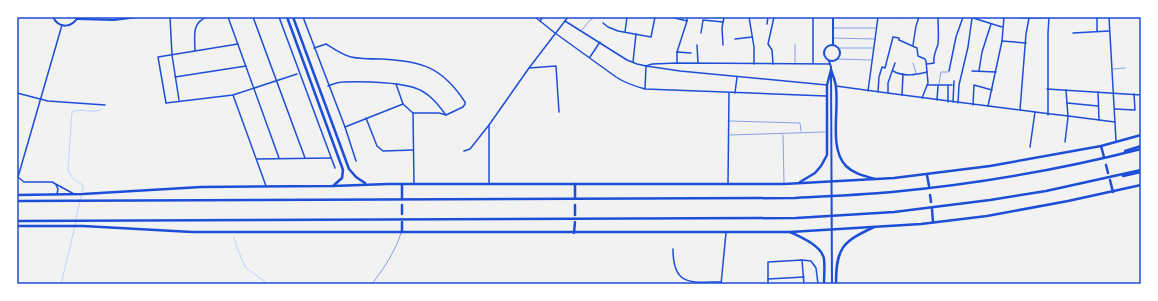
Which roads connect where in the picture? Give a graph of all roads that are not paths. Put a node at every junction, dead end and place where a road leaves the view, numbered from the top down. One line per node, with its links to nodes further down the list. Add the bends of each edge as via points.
1 (53, 17): 46 (street)
2 (138, 17): 35 (street, via 114,20)
3 (170, 17): 77 (street)
4 (207, 17): 74 (street, via 200,20 195,28)
5 (228, 17): 64 (street)
6 (254, 17): 110 (street)
7 (279, 17): 180 (street)
8 (287, 17): 202 (main road, via 342,170 342,178)
9 (293, 17): 193 (main road, via 349,169)
10 (303, 17): 71 (street)
11 (535, 17): 39 (street)
12 (543, 17): 39 (street)
13 (568, 17): 40 (street)
14 (595, 17): 50 (lane)
15 (627, 17): 52 (street)
16 (655, 17): 57 (street, via 651,37)
17 (671, 17): 41 (street)
18 (687, 17): 41 (street)
19 (724, 17): 42 (street)
20 (750, 17): 58 (street)
21 (768, 17): 44 (street)
22 (774, 17): 88 (street, via 768,44 772,50)
23 (813, 17): 90 (street)
24 (833, 17): 48 (street)
25 (878, 17): 49 (street)
26 (919, 17): 70 (street)
27 (938, 17): 91 (street, via 939,35 934,63)
28 (963, 17): 100 (street)
29 (971, 17): 45 (street); 144 (street)
30 (1004, 17): 47 (street)
31 (1018, 17): 36 (street)
32 (1074, 17): 38 (street)
33 (1097, 17): 53 (street)
34 (1109, 17): 51 (street)
35 (78, 18): 46 (street, via 72,24)
36 (1024, 18): 37 (street)
37 (1029, 18): 38 (street); 66 (street)
38 (1049, 18): 122 (street)
39 (540, 21): 54 (street)
40 (565, 21): 50 (street); 54 (street)
41 (687, 21): 75 (street)
42 (723, 22): 55 (street, via 704,20); 68 (street)
43 (603, 23): 52 (street)
44 (767, 24)
45 (991, 24): 47 (street); 102 (street)
46 (62, 25): 139 (street)
47 (1002, 27): 62 (street)
48 (833, 28): 49 (lane); 59 (street)
49 (877, 28): 61 (street)
50 (581, 31): 63 (street)
51 (1109, 31): 53 (street); 97 (street)
52 (625, 32): 57 (street)
53 (1097, 32): 56 (street)
54 (555, 33): 78 (street); 94 (street)
55 (701, 33)
56 (1073, 33)
57 (636, 34): 81 (street)
58 (752, 37): 60 (street); 87 (street)
59 (833, 38): 61 (lane); 69 (street)
60 (734, 39)
61 (874, 39): 73 (street)
62 (1002, 41): 66 (street); 104 (street)
63 (600, 42): 78 (street); 81 (street)
64 (238, 44): 74 (street); 92 (street)
65 (795, 44): 89 (lane)
66 (1026, 44): 152 (street)
67 (698, 45): 84 (street)
68 (723, 45)
69 (832, 45): 72 (street); 82 (street, via 824,52)
70 (913, 45): 91 (street, via 918,49 918,56 925,59); 127 (street, via 893,37 885,68 882,67 880,73)
71 (314, 48): 118 (street); 157 (street, via 326,44 352,57 407,61 433,69 450,81 465,102 463,107)
72 (839, 48): 73 (lane); 79 (street, via 840,55)
73 (873, 48): 80 (street)
74 (195, 51): 77 (street)
75 (677, 52): 76 (street); 83 (street)
76 (691, 53)
77 (172, 55): 108 (street); 141 (street, via 158,57 166,103)
78 (590, 58): 121 (street, via 625,83)
79 (836, 60): 80 (lane); 82 (street); 95 (street)
80 (871, 60): 125 (street)
81 (633, 62): 93 (street)
82 (830, 62): 90 (street); 95 (street)
83 (677, 63): 84 (street); 93 (street)
84 (698, 63): 87 (street)
85 (895, 63): 99 (street)
86 (913, 63): 107 (lane)
87 (754, 64): 88 (street)
88 (773, 64): 89 (street)
89 (795, 64): 90 (street)
90 (813, 64)
91 (927, 64): 103 (street)
92 (246, 66): 108 (street); 120 (street)
93 (646, 66): 109 (street); 121 (street)
94 (529, 68): 153 (street, via 556,66); 163 (street)
95 (832, 68): 113 (main road); 119 (main road); 238 (street)
96 (1125, 68): 97 (lane)
97 (1113, 69): 131 (street)
98 (972, 70): 102 (street)
99 (893, 71): 106 (street); 132 (street, via 888,83)
100 (949, 71): 101 (lane); 115 (lane, via 941,72)
101 (953, 71)
102 (979, 71): 104 (street)
103 (927, 72): 107 (street); 114 (street)
104 (996, 72): 123 (street)
105 (297, 74): 110 (street)
106 (903, 74): 107 (street); 135 (street)
107 (916, 74)
108 (175, 77): 141 (street)
109 (737, 77): 113 (street); 130 (street)
110 (277, 80): 120 (street); 179 (street)
111 (954, 81): 143 (street)
112 (396, 84): 118 (street, via 342,82); 146 (street); 157 (street, via 426,93)
113 (826, 85): 137 (main road)
114 (927, 85): 115 (street); 138 (street)
115 (939, 85): 116 (street); 140 (street)
116 (948, 85): 117 (street); 142 (street)
117 (952, 85)
118 (328, 86): 164 (street)
119 (836, 86): 125 (street); 189 (main road, via 839,154 850,170)
120 (254, 88): 134 (street); 178 (street)
121 (645, 88): 126 (street)
122 (1047, 88): 124 (street); 156 (street)
123 (992, 90): 147 (street, via 974,85); 149 (street)
124 (1066, 90): 128 (street); 145 (street)
125 (868, 91): 127 (street)
126 (729, 92): 130 (street); 161 (street)
127 (878, 92): 132 (street)
128 (1098, 92): 131 (street); 150 (street)
129 (17, 93): 139 (street)
130 (735, 93): 137 (street)
131 (1114, 93): 133 (street); 151 (street)
132 (888, 94): 135 (street)
133 (1134, 94): 136 (street); 151 (street, via 1135,110)
134 (233, 95): 141 (street); 181 (street)
135 (902, 95): 138 (street)
136 (1141, 95)
137 (826, 96): 166 (main road)
138 (922, 98): 140 (street)
139 (41, 99): 148 (street); 186 (street)
140 (937, 100): 142 (street)
141 (179, 101)
142 (948, 102): 143 (street)
143 (953, 102): 144 (street)
144 (958, 103): 147 (street)
145 (1067, 103): 150 (street); 158 (street)
146 (403, 104): 155 (street); 159 (street)
147 (973, 104): 149 (street)
148 (105, 105)
149 (988, 106): 152 (street)
150 (1098, 106): 160 (street)
151 (1115, 109): 162 (street)
152 (1020, 110): 154 (street)
153 (559, 112)
154 (1035, 112): 156 (street); 173 (street)
155 (413, 113): 157 (street); 175 (street)
156 (1048, 114): 158 (street)
157 (446, 115)
158 (1068, 117): 160 (street); 171 (street)
159 (366, 118): 164 (street); 175 (street, via 380,149)
160 (1099, 120): 162 (street)
161 (728, 121): 165 (lane, via 800,123); 168 (street)
162 (1115, 122): 170 (street)
163 (489, 125): 176 (street, via 470,150); 196 (street)
164 (344, 127): 182 (street)
165 (801, 132): 166 (lane); 167 (lane)
166 (826, 132): 191 (main road, via 825,160 815,173)
167 (783, 134): 168 (lane); 199 (lane)
168 (728, 135): 198 (street)
169 (1141, 135): 170 (main road)
170 (1116, 141): 172 (main road)
171 (1065, 142)
172 (1101, 146): 177 (main road); 188 (main road)
173 (1030, 147)
174 (1141, 147): 211 (main road, via 1118,155 1043,172 998,179 891,192 795,198)
175 (413, 150): 195 (street)
176 (464, 151)
177 (1104, 157)
178 (279, 158): 179 (street); 181 (street)
179 (305, 158): 180 (street)
180 (331, 158): 184 (street)
181 (256, 159): 201 (street)
182 (356, 161)
183 (1106, 164): 187 (main road)
184 (335, 168)
185 (1141, 171): 190 (main road)
186 (18, 173): 192 (street, via 24,182)
187 (1108, 173)
188 (927, 175): 189 (main road); 203 (main road)
189 (877, 179): 191 (main road)
190 (1108, 179): 204 (main road); 218 (main road, via 998,199 894,212 796,218)
191 (798, 183): 199 (main road)
192 (55, 184): 206 (street, via 58,187); 207 (street)
193 (366, 184): 194 (main road); 202 (main road)
194 (402, 184): 195 (main road); 210 (main road)
195 (414, 184): 196 (main road)
196 (489, 184): 197 (main road)
197 (575, 184): 198 (main road); 209 (main road)
198 (728, 184): 199 (main road)
199 (784, 184)
200 (1141, 185): 204 (main road)
201 (266, 186): 202 (main road); 207 (main road)
202 (333, 186)
203 (929, 186)
204 (1113, 192): 221 (main road, via 998,214)
205 (17, 194): 206 (main road)
206 (56, 194): 207 (main road)
207 (75, 194)
208 (930, 195): 212 (main road)
209 (575, 198)
210 (402, 199)
211 (17, 201)
212 (931, 202)
213 (402, 205): 216 (main road)
214 (575, 205): 217 (main road)
215 (932, 209): 221 (main road)
216 (402, 214)
217 (575, 215)
218 (17, 221)
219 (402, 222): 224 (main road)
220 (575, 222): 227 (main road)
221 (933, 222): 223 (main road)
222 (17, 226): 224 (main road, via 83,226 192,232)
223 (875, 226): 226 (main road); 239 (main road, via 844,246 836,265)
224 (402, 232): 227 (main road); 233 (lane, via 397,246)
225 (726, 232): 226 (main road); 227 (main road); 232 (street)
226 (790, 232): 237 (main road, via 815,245 823,255)
227 (574, 233)
228 (672, 249): 232 (street, via 675,271 682,278)
229 (802, 260): 230 (street); 231 (street, via 768,262); 236 (street, via 811,261 816,268)
230 (804, 277): 231 (street); 235 (street)
231 (768, 279): 234 (street)
232 (721, 283)
233 (372, 284)
234 (768, 284)
235 (804, 284)
236 (818, 284)
237 (824, 284)
238 (832, 284)
239 (836, 284)

